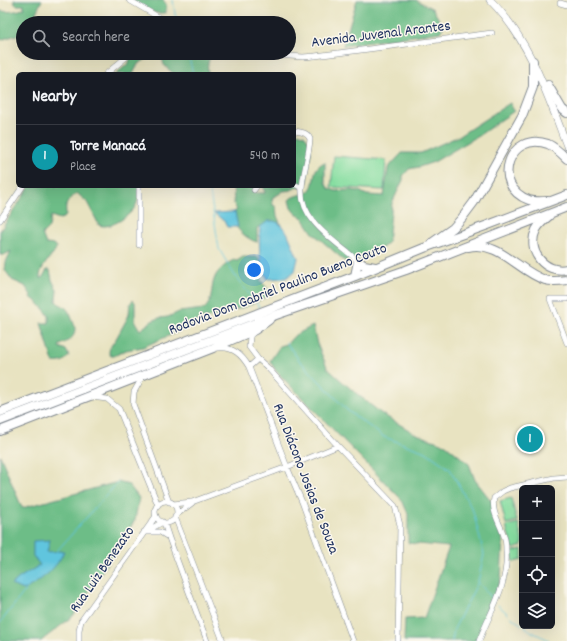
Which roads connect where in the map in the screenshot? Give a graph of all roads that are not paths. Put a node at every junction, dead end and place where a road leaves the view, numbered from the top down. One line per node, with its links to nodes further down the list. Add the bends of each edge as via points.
1 (129, 0): 6 (street)
2 (490, 0): 10 (main road, via 514,28)
3 (496, 0): 12 (main road, via 526,38)
4 (560, 3): 5 (street)
5 (567, 5)
6 (154, 16)
7 (492, 33): 8 (street, Avenida Juvenal Arantes)
8 (296, 56)
9 (123, 60): 11 (street)
10 (533, 61): 16 (main road); 28 (highway, via 533,87 529,100 474,202 453,228)
11 (108, 72)
12 (548, 84): 13 (highway); 15 (main road)
13 (567, 113)
14 (296, 131): 21 (street, via 308,134 310,139)
15 (567, 138)
16 (567, 146)
17 (567, 159): 23 (highway, via 548,144 537,142 523,145 510,159 508,176 516,191 531,200)
18 (296, 185): 21 (street)
19 (22, 188): 26 (street)
20 (138, 188): 27 (street)
21 (302, 188): 30 (street, via 302,198 318,228)
22 (567, 195): 23 (highway, Rodovia Dom Gabriel Paulino Bueno Couto)
23 (550, 201): 28 (highway, Rodovia Dom Gabriel Paulino Bueno Couto)
24 (567, 207): 25 (highway, Rodovia Dom Gabriel Paulino Bueno Couto)
25 (556, 211): 29 (highway, Rodovia Dom Gabriel Paulino Bueno Couto); 32 (highway, via 536,228 534,249 547,266)
26 (0, 220)
27 (139, 245)
28 (424, 248): 31 (highway, Rodovia Dom Gabriel Paulino Bueno Couto)
29 (454, 250): 34 (highway, via 472,246 495,250 545,280); 36 (highway, Rodovia Dom Gabriel Paulino Bueno Couto, via 406,270)
30 (358, 261): 31 (highway, via 364,266); 33 (highway)
31 (376, 267): 33 (highway, Rodovia Dom Gabriel Paulino Bueno Couto)
32 (567, 270)
33 (355, 276): 44 (highway, Rodovia Dom Gabriel Paulino Bueno Couto)
34 (567, 280)
35 (567, 299): 38 (street, via 550,299)
36 (276, 315): 37 (highway); 45 (highway, Rodovia Dom Gabriel Paulino Bueno Couto)
37 (256, 330): 39 (highway); 40 (street, via 250,336 249,347)
38 (567, 343)
39 (213, 348): 41 (street, Rua Diácono Josias de Souza, via 222,347 237,352); 42 (highway)
40 (258, 359): 41 (street); 47 (street)
41 (249, 367): 48 (street, Rua Diácono Josias de Souza)
42 (144, 376): 43 (highway); 51 (street, via 134,392 133,404)
43 (84, 398): 46 (highway); 52 (street, via 103,398 119,409)
44 (0, 412)
45 (0, 421)
46 (0, 432)
47 (338, 446): 48 (street); 62 (street, via 390,499 398,514)
48 (286, 467): 50 (street); 61 (street, Rua Diácono Josias de Souza, via 302,502)
49 (567, 477): 63 (street, via 510,488 494,498 494,510 505,537 507,561 500,593)
50 (192, 502): 51 (street); 54 (street)
51 (171, 503): 52 (street, via 162,502); 54 (street, via 177,510)
52 (158, 505): 53 (street)
53 (156, 516): 55 (street); 56 (street, Rua Luiz Benezato)
54 (176, 516): 55 (street, via 170,522); 60 (street)
55 (164, 522): 56 (street); 57 (street)
56 (144, 532): 57 (street, via 160,532); 58 (street, Rua Luiz Benezato, via 81,621)
57 (169, 538): 59 (street)
58 (79, 641)
59 (207, 641)
60 (223, 641)
61 (354, 641)
62 (398, 641)
63 (479, 641)

